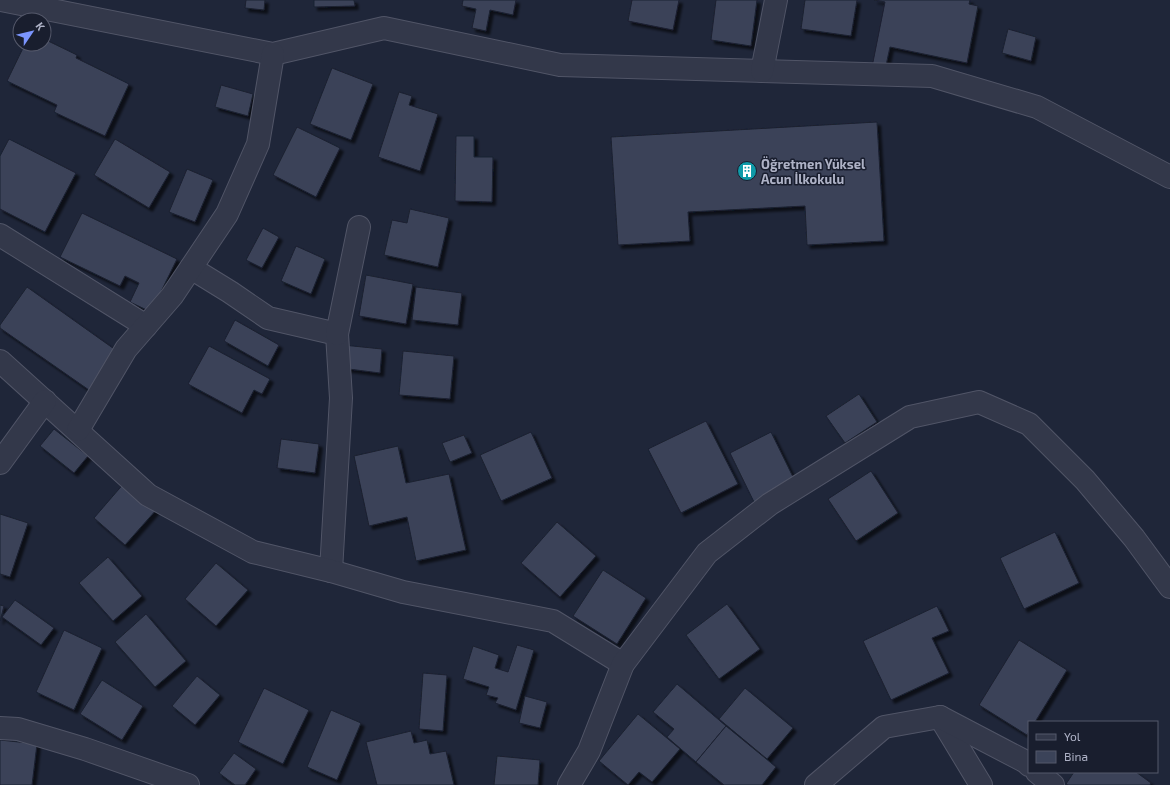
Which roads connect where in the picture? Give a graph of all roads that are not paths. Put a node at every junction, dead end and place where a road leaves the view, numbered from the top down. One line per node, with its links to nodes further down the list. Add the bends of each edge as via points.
1 (2, 0): 3 (street)
2 (776, 0): 4 (street)
3 (273, 54): 4 (street, via 384,28 560,65); 8 (street, via 258,144 227,214)
4 (762, 71): 5 (street, via 932,76 1037,107)
5 (1170, 177)
6 (359, 227): 10 (street)
7 (0, 235): 9 (street)
8 (191, 268): 9 (street, via 172,296); 10 (street, via 268,318)
9 (146, 326): 13 (street, via 126,349)
10 (337, 334): 15 (street, via 341,398)
11 (0, 361): 12 (street)
12 (45, 401): 13 (street); 14 (street)
13 (78, 430): 15 (street, via 148,495 253,552)
14 (0, 463)
15 (331, 571): 17 (street, via 403,592 553,621)
16 (1170, 587): 17 (street, via 1134,538 1085,480 1029,424 978,402 910,418 770,504 707,553)
17 (623, 664): 23 (street, via 589,751)
18 (940, 717): 20 (street); 24 (street, via 884,727); 25 (street)
19 (0, 728): 22 (street, via 18,729 85,749)
20 (1028, 764)
21 (1038, 773): 26 (street)
22 (188, 785)
23 (569, 785)
24 (816, 785)
25 (981, 785)
26 (1053, 785)

